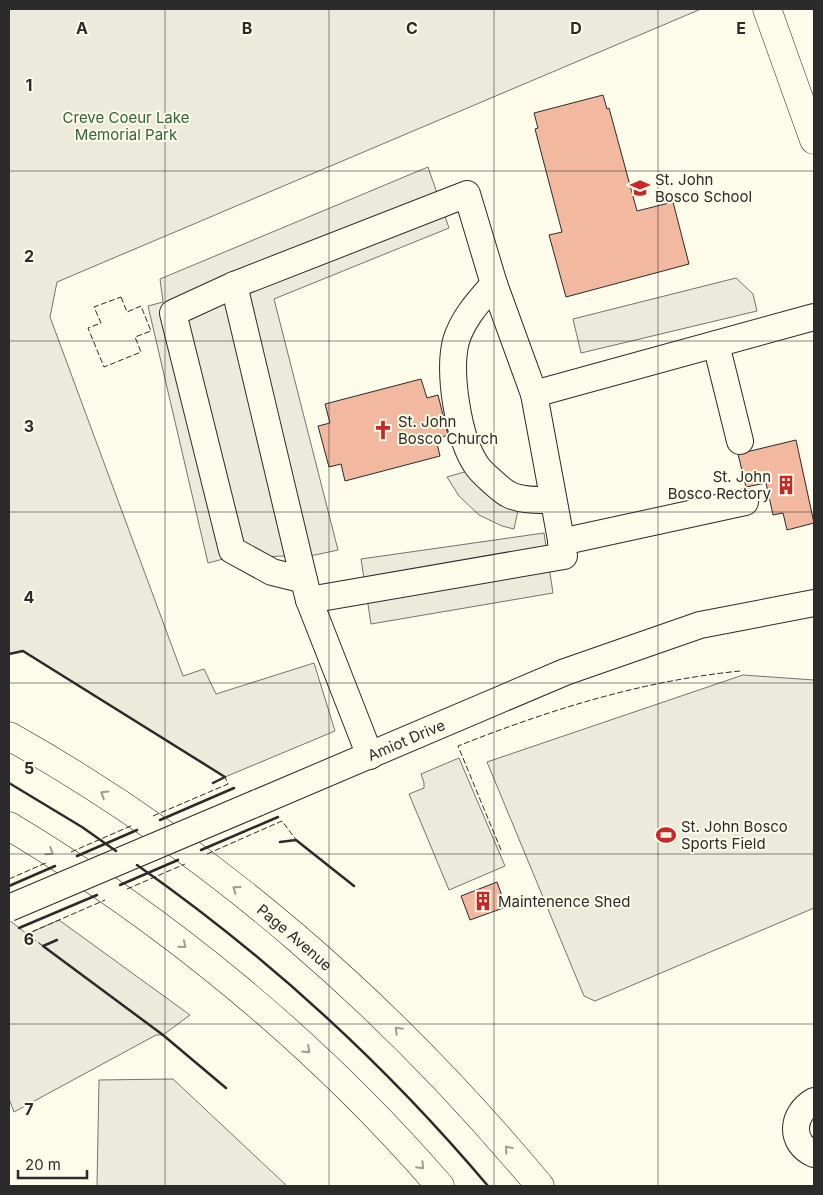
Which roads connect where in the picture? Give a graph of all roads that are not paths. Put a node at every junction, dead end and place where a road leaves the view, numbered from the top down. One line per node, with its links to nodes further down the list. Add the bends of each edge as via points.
1 (767, 9): 2 (main road)
2 (814, 140)
3 (494, 284): 4 (street, via 467,194); 7 (street); 9 (street, via 472,309 457,339 451,369 465,437 477,466 508,494 533,500)
4 (234, 285): 12 (street); 12 (street, via 173,313 232,550)
5 (814, 317): 6 (street)
6 (716, 344): 7 (street); 8 (street)
7 (534, 394): 9 (street)
8 (740, 441)
9 (553, 500): 11 (street)
10 (745, 502): 11 (street)
11 (561, 542): 12 (street, via 564,556)
12 (307, 590): 15 (street)
13 (814, 603): 15 (street, Amiot Drive, via 691,628 565,672)
14 (9, 736): 21 (main road, Page Avenue, one-way to 14, via 444,1076 317,955 250,900 119,803)
15 (370, 756): 17 (street, Amiot Drive, bridge)
16 (9, 826): 20 (main road, one-way to 20, via 124,900 242,993 308,1051)
17 (9, 908)
18 (814, 1101): 19 (street, via 799,1115 796,1127 804,1150)
19 (814, 1154)
20 (440, 1186)
21 (540, 1186)

